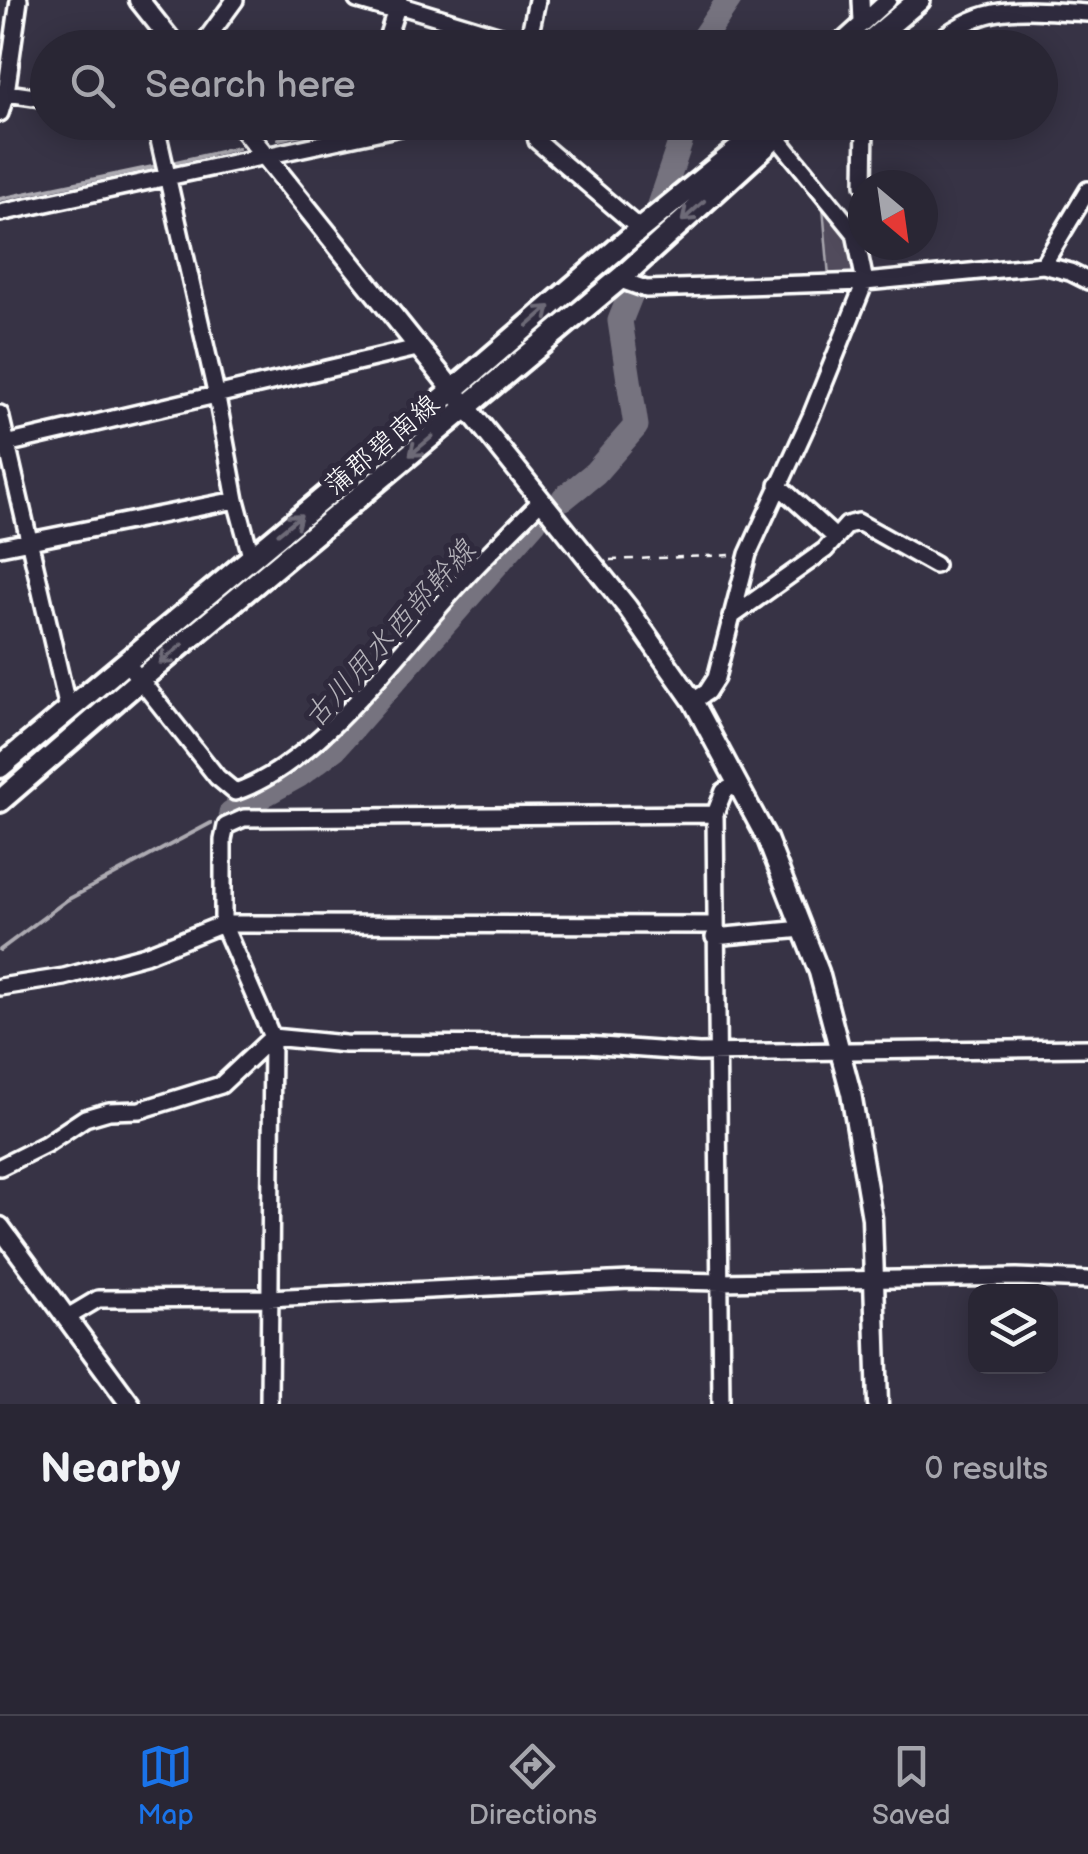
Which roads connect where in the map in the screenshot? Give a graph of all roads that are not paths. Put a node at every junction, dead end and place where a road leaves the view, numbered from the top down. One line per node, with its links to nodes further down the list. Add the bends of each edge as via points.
1 (19, 0): 23 (street)
2 (139, 0): 14 (street)
3 (234, 0): 15 (street)
4 (356, 0): 10 (street, via 388,8)
5 (537, 0): 18 (street)
6 (861, 0): 13 (street)
7 (888, 0): 13 (street)
8 (919, 0): 20 (main road)
9 (928, 0): 21 (main road)
10 (398, 3): 16 (street); 17 (street)
11 (979, 8): 12 (street); 22 (street)
12 (1088, 13)
13 (862, 22): 19 (street)
14 (163, 30)
15 (213, 30)
16 (390, 30)
17 (479, 30)
18 (530, 30)
19 (854, 30)
20 (883, 30)
21 (896, 30)
22 (952, 30)
23 (3, 92): 24 (street); 25 (street)
24 (30, 96)
25 (0, 113)
26 (158, 140): 35 (street)
27 (253, 140): 34 (street)
28 (324, 140): 34 (street)
29 (537, 140): 40 (street)
30 (757, 140): 40 (main road, 蒲郡碧南線)
31 (761, 140): 43 (main road, 蒲郡碧南線, one-way to 43)
32 (786, 140): 39 (street)
33 (865, 140): 36 (street)
34 (266, 156): 35 (street); 46 (street)
35 (165, 170): 38 (street); 48 (street)
36 (864, 170)
37 (1088, 190): 42 (street)
38 (0, 213)
39 (848, 223)
40 (640, 229): 47 (main road, 蒲郡碧南線, one-way to 40)
41 (861, 260): 45 (street)
42 (1042, 265): 44 (street); 45 (street)
43 (623, 276): 45 (street, via 646,288); 49 (main road, 蒲郡碧南線)
44 (1088, 281)
45 (865, 282): 52 (street)
46 (417, 348): 47 (street); 48 (street)
47 (453, 390): 49 (street); 58 (main road, 蒲郡碧南線, one-way to 47)
48 (217, 396): 51 (street); 53 (street)
49 (468, 407): 54 (street); 62 (main road, 蒲郡碧南線, one-way to 62)
50 (0, 414): 51 (street)
51 (6, 444): 56 (street)
52 (778, 485): 55 (street); 60 (street, via 748,554)
53 (236, 500): 56 (street); 58 (street)
54 (542, 500): 62 (street, via 336,724 256,784 235,792 217,778); 63 (street)
55 (836, 538): 59 (street, via 858,522); 60 (street)
56 (28, 543): 57 (street); 64 (street)
57 (0, 547)
58 (251, 556): 61 (main road, 蒲郡碧南線)
59 (935, 565)
60 (731, 618): 63 (street, via 716,678)
61 (126, 662): 62 (street); 64 (main road, 蒲郡碧南線)
62 (140, 680): 67 (main road, 蒲郡碧南線)
63 (693, 701): 66 (street)
64 (68, 709): 65 (main road, 蒲郡碧南線)
65 (0, 766)
66 (738, 784): 68 (street, via 724,791); 70 (street)
67 (0, 801)
68 (715, 814): 69 (street, via 244,818 226,826 223,840); 71 (street)
69 (223, 924): 71 (street); 72 (street, via 145,955); 73 (street)
70 (803, 929): 71 (street); 75 (street)
71 (714, 931): 76 (street)
72 (0, 987)
73 (272, 1037): 76 (street); 77 (street, via 221,1084 140,1110 84,1118); 82 (street)
74 (1088, 1048): 75 (street)
75 (840, 1051): 76 (street); 79 (street, via 865,1168)
76 (718, 1052): 81 (street)
77 (0, 1166)
78 (0, 1227): 83 (street)
79 (876, 1278): 80 (street); 81 (street); 87 (street)
80 (1088, 1280)
81 (720, 1282): 82 (street, via 630,1280); 86 (street)
82 (268, 1298): 83 (street, via 98,1298); 85 (street)
83 (66, 1318): 84 (street)
84 (130, 1404)
85 (269, 1404)
86 (722, 1404)
87 (878, 1404)

